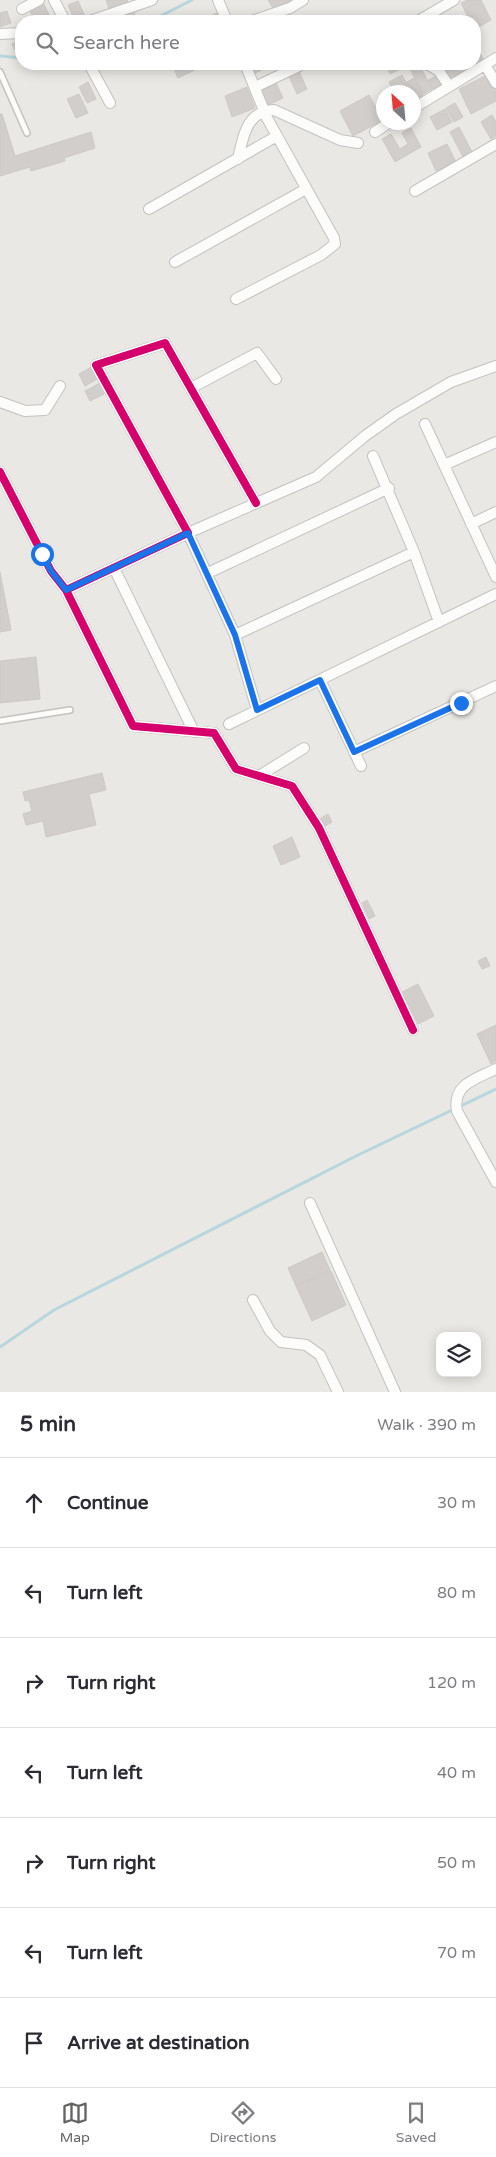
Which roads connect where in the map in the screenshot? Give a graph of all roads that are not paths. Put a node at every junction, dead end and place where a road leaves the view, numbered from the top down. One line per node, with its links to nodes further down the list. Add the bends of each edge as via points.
1 (39, 0): 8 (street)
2 (54, 0): 9 (street)
3 (152, 0): 7 (street)
4 (303, 0): 12 (street)
5 (454, 0): 13 (street)
6 (218, 1): 11 (street)
7 (140, 2): 10 (street)
8 (22, 9)
9 (62, 15)
10 (106, 15)
11 (224, 15)
12 (270, 15)
13 (428, 15)
14 (15, 33): 15 (street)
15 (0, 34)
16 (496, 58): 17 (street)
17 (485, 65): 18 (street); 25 (street)
18 (481, 67)
19 (91, 70): 28 (street)
20 (248, 70): 27 (street)
21 (291, 70): 27 (street)
22 (437, 70): 26 (street)
23 (476, 70): 26 (street)
24 (0, 72): 33 (lane)
25 (496, 83)
26 (449, 86): 29 (street)
27 (255, 87): 30 (street)
28 (110, 103)
29 (421, 104)
30 (264, 110): 34 (street); 35 (street, via 274,110 340,140); 37 (street, via 246,126)
31 (378, 130): 32 (street)
32 (375, 132)
33 (27, 133)
34 (277, 136): 37 (street); 38 (street)
35 (358, 143)
36 (496, 144): 39 (street)
37 (238, 159): 40 (street)
38 (306, 189): 41 (street); 42 (street, via 335,244)
39 (415, 191)
40 (149, 209)
41 (175, 262)
42 (236, 299)
43 (496, 366): 54 (street, via 451,382 396,414 316,477)
44 (276, 379): 46 (street, via 257,353)
45 (60, 386): 47 (street, via 45,410 25,411)
46 (190, 388): 54 (street); 57 (street, via 165,343 96,365)
47 (0, 402)
48 (425, 424): 51 (street)
49 (496, 442): 51 (street)
50 (374, 456): 53 (street)
51 (444, 466): 56 (street)
52 (0, 472): 62 (street, via 51,571)
53 (389, 488): 58 (street); 60 (street)
54 (256, 503): 57 (street)
55 (496, 512): 56 (street)
56 (471, 524): 61 (street)
57 (188, 533): 59 (street); 60 (street)
58 (414, 552): 64 (street); 65 (street)
59 (114, 568): 62 (street); 72 (street)
60 (208, 572): 65 (street)
61 (496, 577)
62 (66, 590): 72 (street, via 133,726)
63 (496, 594): 64 (street)
64 (439, 622): 66 (street)
65 (235, 635): 69 (street)
66 (320, 680): 69 (street); 74 (street)
67 (496, 686): 74 (street)
68 (70, 710): 70 (lane)
69 (257, 710): 71 (street)
70 (0, 721)
71 (228, 724)
72 (194, 732): 76 (street, via 214,733 236,769)
73 (304, 748): 76 (street)
74 (354, 752): 75 (street)
75 (361, 766)
76 (259, 776): 77 (street, via 292,786 319,828)
77 (413, 1030)
78 (496, 1069): 79 (street, via 460,1089 456,1107)
79 (496, 1182)
80 (310, 1202): 83 (street)
81 (253, 1300): 82 (street, via 270,1331 281,1342 306,1345 320,1355)
82 (338, 1392)
83 (395, 1392)

